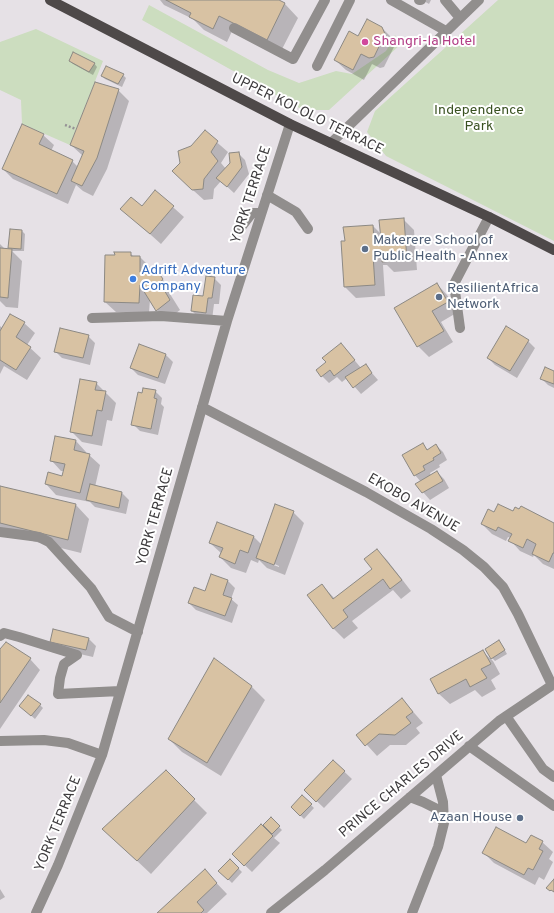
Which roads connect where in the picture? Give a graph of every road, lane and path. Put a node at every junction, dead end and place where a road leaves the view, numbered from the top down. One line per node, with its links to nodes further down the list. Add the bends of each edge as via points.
1 (50, 0): 11 (main road, UPPER KOLOLO TERRACE)
2 (325, 0): 8 (street, via 293,59)
3 (350, 0): 10 (street)
4 (391, 0): 9 (street)
5 (445, 0): 7 (street)
6 (479, 0): 7 (street)
7 (460, 18): 9 (street)
8 (234, 28)
9 (446, 31): 14 (street)
10 (318, 66)
11 (290, 124): 14 (main road, UPPER KOLOLO TERRACE); 15 (street, YORK TERRACE)
12 (65, 125): 13 (path)
13 (76, 129)
14 (331, 143): 17 (main road, UPPER KOLOLO TERRACE)
15 (267, 195): 16 (street, YORK TERRACE); 18 (street, via 296,212)
16 (261, 213): 19 (street, via 252,213); 22 (street, YORK TERRACE)
17 (489, 217): 20 (main road, UPPER KOLOLO TERRACE); 23 (street, via 454,284)
18 (308, 229)
19 (239, 230)
20 (554, 250)
21 (92, 318): 22 (street, via 161,316)
22 (227, 321): 24 (street, YORK TERRACE)
23 (460, 328)
24 (202, 407): 26 (street, YORK TERRACE); 28 (street, EKOBO AVENUE, via 366,492 463,550 503,587)
25 (0, 532): 26 (street, via 39,537 49,542 91,588 110,618)
26 (138, 632): 29 (street, YORK TERRACE)
27 (0, 636): 29 (street, via 4,633 19,636 77,655 64,664 58,694)
28 (553, 684): 30 (street, PRINCE CHARLES DRIVE)
29 (120, 691): 33 (street, YORK TERRACE)
30 (506, 716): 32 (street, PRINCE CHARLES DRIVE); 35 (street, via 543,769)
31 (0, 741): 33 (street, via 44,740 68,743)
32 (469, 746): 34 (street, PRINCE CHARLES DRIVE); 37 (street)
33 (102, 754): 39 (street, YORK TERRACE)
34 (436, 775): 36 (street, PRINCE CHARLES DRIVE); 38 (street, via 443,802)
35 (554, 777)
36 (410, 797): 38 (street, via 435,808); 40 (street, PRINCE CHARLES DRIVE)
37 (554, 806)
38 (444, 823): 41 (street, via 438,847)
39 (36, 913)
40 (271, 913)
41 (412, 913)

